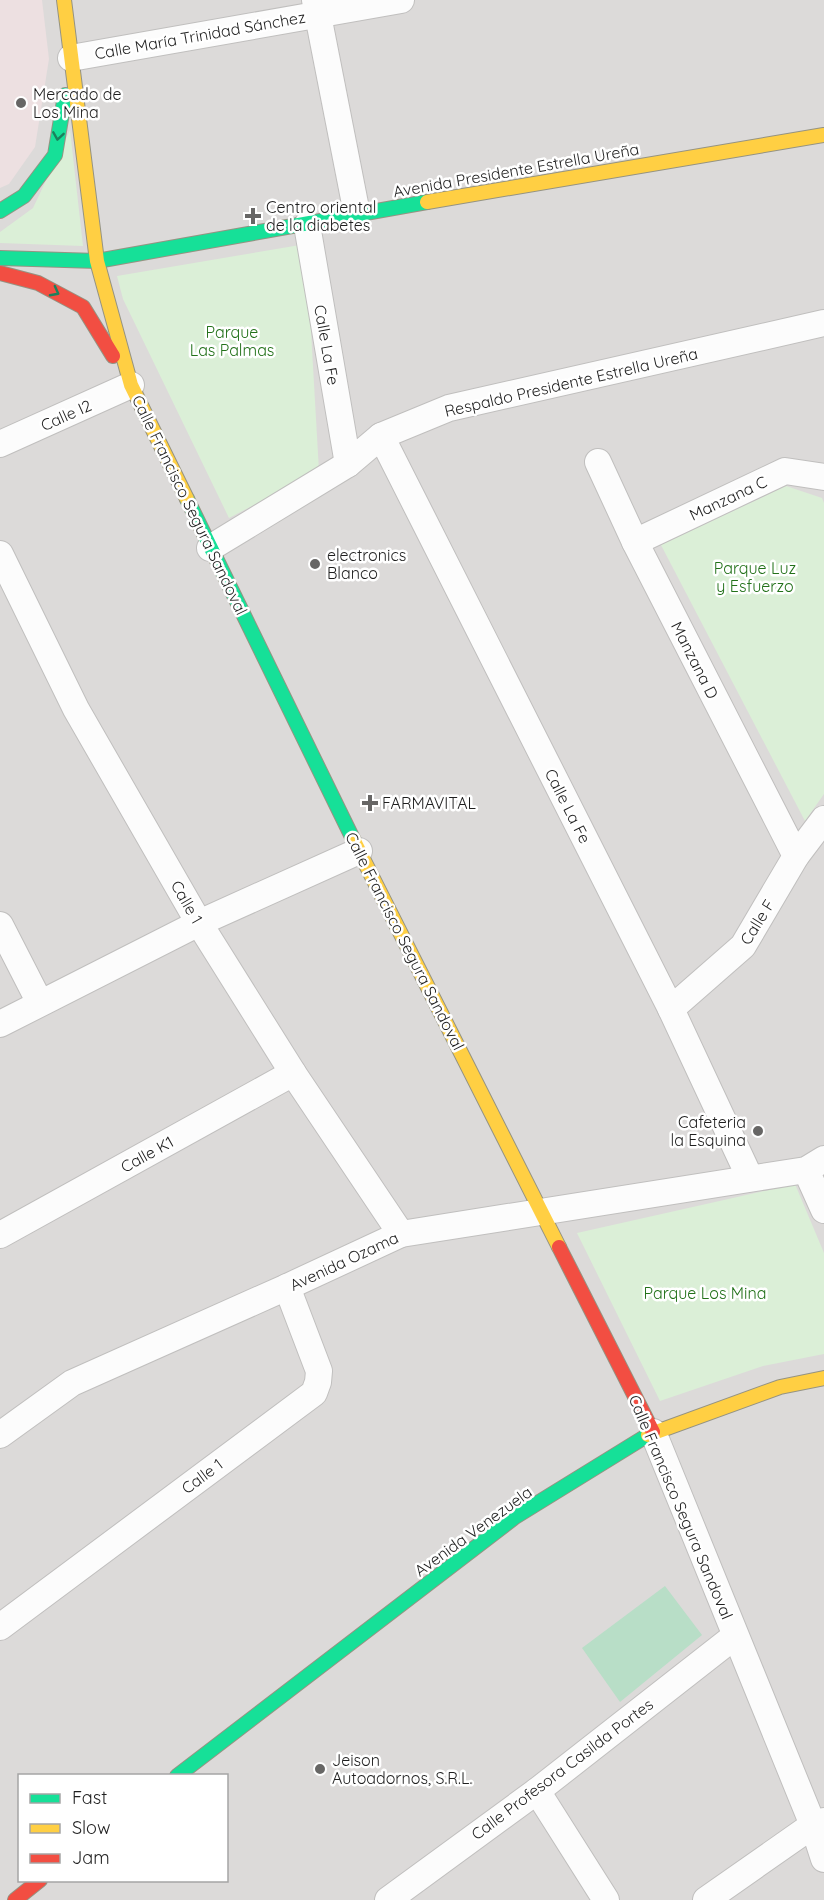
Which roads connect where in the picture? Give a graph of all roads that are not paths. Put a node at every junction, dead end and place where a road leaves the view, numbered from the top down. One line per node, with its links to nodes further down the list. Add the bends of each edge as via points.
1 (64, 0): 4 (main road, Calle Francisco Segura Sandoval)
2 (400, 0): 3 (street, Calle María Trinidad Sánchez)
3 (316, 7): 4 (street, Calle María Trinidad Sánchez); 7 (street)
4 (71, 58): 6 (main road, one-way to 6, via 55,155 24,196); 10 (main road, Calle Francisco Segura Sandoval)
5 (824, 135): 7 (main road, Avenida Presidente Estrella Ureña)
6 (0, 211)
7 (357, 214): 8 (main road, Avenida Presidente Estrella Ureña)
8 (307, 225): 10 (main road, Avenida Presidente Estrella Ureña); 17 (street, Calle La Fe)
9 (0, 258): 10 (main road, Avenida Presidente Estrella Ureña)
10 (97, 261): 13 (main road, Calle Francisco Segura Sandoval)
11 (0, 273): 13 (main road, one-way to 13, via 38,283 83,307)
12 (824, 323): 14 (street, Respaldo Presidente Estrella Ureña, via 449,408)
13 (131, 386): 15 (street, Calle I2); 20 (main road, Calle Francisco Segura Sandoval)
14 (381, 436): 17 (street, Respaldo Presidente Estrella Ureña); 28 (street, Calle La Fe)
15 (0, 444)
16 (598, 462): 19 (street, Manzana D)
17 (348, 464): 20 (street, Respaldo Presidente Estrella Ureña)
18 (824, 477): 19 (street, Manzana C, via 785,471)
19 (635, 542): 24 (street, Manzana D)
20 (210, 548): 23 (main road, Calle Francisco Segura Sandoval)
21 (0, 554): 25 (street, Calle 1, via 76,709)
22 (824, 819): 24 (street, Calle F)
23 (359, 851): 25 (street); 34 (main road, Calle Francisco Segura Sandoval)
24 (796, 856): 28 (street, Calle F, via 743,946)
25 (199, 923): 27 (street); 30 (street, Calle 1)
26 (0, 925): 27 (street)
27 (40, 1003): 29 (street)
28 (671, 1009): 32 (street, Calle La Fe)
29 (0, 1024)
30 (293, 1073): 35 (street, Calle 1); 36 (street, Calle K1)
31 (815, 1164): 32 (street, Avenida Ozama); 33 (street)
32 (750, 1178): 34 (street, Avenida Ozama)
33 (824, 1210)
34 (542, 1211): 35 (street, Avenida Ozama); 39 (main road, Calle Francisco Segura Sandoval)
35 (401, 1234): 37 (street, Avenida Ozama)
36 (0, 1235)
37 (287, 1287): 40 (street, Avenida Ozama, via 72,1383); 41 (street, Calle 1, via 319,1371 314,1393)
38 (824, 1378): 39 (main road, Avenida Venezuela, via 780,1387)
39 (653, 1432): 42 (street, Calle Francisco Segura Sandoval); 43 (main road, Avenida Venezuela, via 514,1517)
40 (0, 1435)
41 (0, 1627)
42 (735, 1636): 44 (street, Calle Profesora Casilda Portes); 45 (street, Calle Francisco Segura Sandoval)
43 (180, 1774)
44 (537, 1791): 49 (street, Calle Profesora Casilda Portes); 50 (street)
45 (818, 1823): 46 (street, Calle Francisco Segura Sandoval); 51 (street)
46 (824, 1859)
47 (39, 1882): 48 (main road)
48 (15, 1900)
49 (388, 1900)
50 (606, 1900)
51 (706, 1900)

